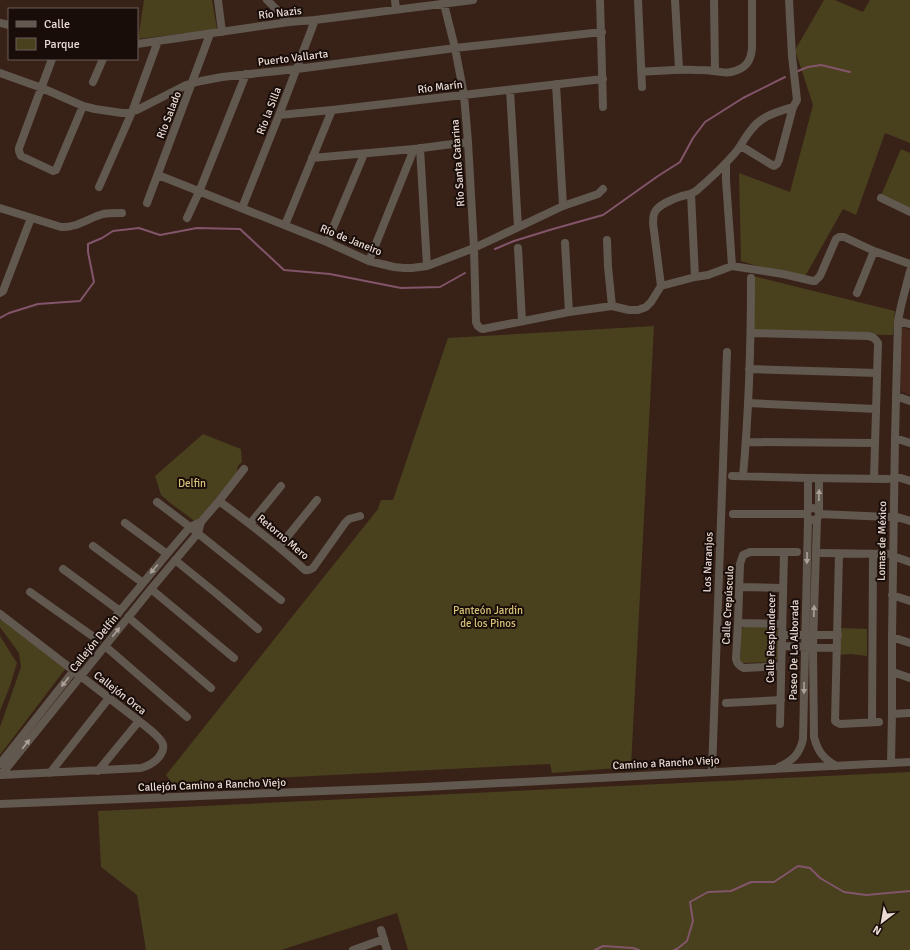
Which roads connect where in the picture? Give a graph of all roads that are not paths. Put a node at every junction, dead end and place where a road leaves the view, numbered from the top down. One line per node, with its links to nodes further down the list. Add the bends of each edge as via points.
1 (218, 0): 15 (street)
2 (267, 0): 14 (street)
3 (395, 0): 12 (street)
4 (473, 0): 11 (street, Río Nazis)
5 (600, 0): 16 (street)
6 (638, 0): 26 (street)
7 (675, 0): 24 (street)
8 (714, 0): 25 (street)
9 (752, 0): 25 (street, via 752,56 749,62 732,72)
10 (789, 0): 39 (street, via 797,100)
11 (444, 2): 12 (street, Río Nazis); 20 (street, Río Santa Catarina)
12 (396, 10): 13 (street, Río Nazis)
13 (315, 20): 14 (street, Río Nazis); 23 (street, Río la Silla)
14 (289, 22): 15 (street, Río Nazis)
15 (222, 32): 17 (street, Río Nazis)
16 (602, 32): 20 (street, Puerto Vallarta); 29 (street)
17 (210, 34): 18 (street, Río Nazis); 31 (street, Río Salado)
18 (158, 41): 19 (street, Río Nazis); 41 (street)
19 (138, 44)
20 (455, 48): 23 (street, Puerto Vallarta); 36 (street, Río Santa Catarina)
21 (52, 60): 34 (street)
22 (103, 60): 30 (street)
23 (297, 69): 28 (street, Puerto Vallarta); 42 (street, Río la Silla)
24 (679, 69): 25 (street); 26 (street)
25 (715, 71)
26 (641, 72): 33 (street)
27 (0, 73): 34 (street, Puerto Vallarta)
28 (246, 74): 31 (street, Puerto Vallarta); 54 (street)
29 (603, 79): 32 (street, Río Marín); 38 (street)
30 (94, 82)
31 (192, 83): 41 (street, Puerto Vallarta); 49 (street, Río Salado)
32 (556, 84): 35 (street, Río Marín); 58 (street)
33 (642, 87)
34 (42, 88): 37 (street, Puerto Vallarta); 37 (street, via 19,152 22,156 53,171 59,165)
35 (510, 90): 36 (street, Río Marín); 66 (street)
36 (464, 95): 40 (street, Río Marín); 43 (street, Río Santa Catarina)
37 (83, 106): 41 (street, Puerto Vallarta, via 116,113)
38 (603, 107)
39 (793, 107): 44 (street, via 774,113 757,123); 44 (street, via 777,164 774,166)
40 (332, 110): 42 (street, Río Marín); 47 (street)
41 (132, 112): 52 (street)
42 (280, 115): 60 (street, Río la Silla)
43 (468, 142): 45 (street); 70 (street, Río Santa Catarina)
44 (741, 146): 48 (street)
45 (417, 149): 46 (street); 73 (street); 75 (street)
46 (364, 154): 47 (street); 68 (street)
47 (312, 158): 65 (street)
48 (726, 163): 50 (street); 51 (street)
49 (158, 176): 54 (street, Río de Janeiro); 57 (street, Río Salado)
50 (711, 178): 51 (street); 55 (street)
51 (726, 180): 76 (street)
52 (99, 187)
53 (603, 189): 58 (street, Río de Janeiro, via 598,194)
54 (199, 192): 60 (street, Río de Janeiro); 64 (street)
55 (691, 194): 78 (street); 80 (street, via 669,201 654,214)
56 (881, 198): 61 (street)
57 (147, 203)
58 (563, 206): 66 (street, Río de Janeiro)
59 (0, 208): 63 (street)
60 (242, 208): 65 (street, Río de Janeiro)
61 (910, 212)
62 (122, 213): 63 (street, via 102,214 73,227 61,227)
63 (31, 218): 81 (street)
64 (187, 218)
65 (285, 226): 68 (street, Río de Janeiro)
66 (518, 227): 70 (street, Río de Janeiro)
67 (607, 240): 83 (street)
68 (327, 242): 73 (street, Río de Janeiro)
69 (565, 243): 84 (street)
70 (474, 248): 75 (street, Río de Janeiro); 85 (street, Río Santa Catarina, via 478,327 483,329)
71 (518, 248): 85 (street)
72 (874, 251): 74 (street); 76 (street, via 844,237 838,238 820,276 813,281); 82 (street)
73 (369, 261): 75 (street, Río de Janeiro, via 404,268)
74 (910, 264)
75 (427, 266)
76 (732, 266): 78 (street, via 716,273)
77 (910, 271): 86 (street, Lomas de México)
78 (695, 277): 80 (street)
79 (751, 278): 88 (street)
80 (661, 286): 83 (street, via 646,307 629,310)
81 (0, 293)
82 (857, 293)
83 (612, 306): 84 (street)
84 (569, 312): 85 (street)
85 (522, 321)
86 (898, 321): 87 (street); 92 (street, Lomas de México)
87 (910, 324)
88 (751, 333): 90 (street); 91 (street, via 868,336 878,343)
89 (727, 352): 182 (street, Los Naranjos)
90 (749, 369): 91 (street); 94 (street)
91 (878, 373): 95 (street)
92 (896, 396): 93 (street); 96 (street, Lomas de México)
93 (910, 401)
94 (748, 403): 95 (street); 97 (street)
95 (876, 409): 98 (street)
96 (895, 438): 99 (street); 104 (street, Lomas de México)
97 (746, 442): 98 (street); 102 (street)
98 (875, 443): 106 (street)
99 (910, 443)
100 (244, 469): 110 (street, Callejón Delfín)
101 (732, 476): 102 (street)
102 (743, 476): 103 (street)
103 (808, 478): 105 (street); 113 (street, Paseo De La Alborada)
104 (891, 478): 106 (street); 107 (street); 116 (street, Lomas de México)
105 (819, 479): 106 (street); 114 (street, Paseo De La Alborada, one-way to 105)
106 (874, 479)
107 (910, 481)
108 (281, 486): 120 (street)
109 (317, 500): 124 (street)
110 (219, 501): 118 (street, Callejón Delfín); 120 (street, Retorno Mero)
111 (157, 502): 121 (street)
112 (733, 514): 113 (street)
113 (807, 514): 114 (street, via 812,521); 114 (street, via 810,508 815,508); 150 (street, Paseo De La Alborada, one-way to 150)
114 (818, 515): 116 (street); 151 (street, Paseo De La Alborada, one-way to 114)
115 (360, 516): 124 (street, Retorno Mero, via 345,523 311,570 305,570)
116 (891, 516): 117 (street); 131 (street, Lomas de México)
117 (910, 521)
118 (201, 522): 121 (street, Callejón Delfín); 122 (street, Callejón Delfín)
119 (125, 523): 128 (street)
120 (250, 524): 124 (street, Retorno Mero)
121 (190, 527): 122 (street); 128 (street, Callejón Delfín)
122 (198, 533): 132 (street, Callejón Delfín); 141 (street)
123 (93, 546): 135 (street)
124 (279, 547)
125 (784, 552): 126 (street, Calle Crepúsculo); 136 (street, Calle Crepúsculo, via 750,552 744,555 740,564); 137 (street, Calle Resplandecer)
126 (796, 552)
127 (822, 553): 129 (street)
128 (167, 554): 135 (street, Callejón Delfín, one-way to 135)
129 (839, 554): 130 (street); 152 (street)
130 (873, 555): 131 (street); 159 (street, via 876,722 836,722)
131 (890, 555): 133 (street); 140 (street, Lomas de México)
132 (175, 560): 138 (street, Callejón Delfín); 148 (street)
133 (910, 562)
134 (63, 569): 143 (street)
135 (143, 583): 143 (street, Callejón Delfín)
136 (740, 587): 137 (street); 146 (street, Calle Crepúsculo)
137 (783, 588): 147 (street, Calle Resplandecer)
138 (151, 589): 145 (street, Callejón Delfín); 160 (street)
139 (30, 592): 154 (street)
140 (892, 595): 142 (street); 153 (street, Lomas de México)
141 (281, 600)
142 (910, 601)
143 (120, 611): 154 (street, Callejón Delfín)
144 (0, 614): 163 (street, Callejón Orca)
145 (128, 617): 156 (street, Callejón Delfín, one-way to 145); 165 (street)
146 (738, 623): 147 (street); 161 (street, Calle Crepúsculo, via 736,659 740,667)
147 (782, 624): 149 (street, Calle Resplandecer)
148 (258, 629)
149 (782, 635): 150 (street); 157 (street, Calle Resplandecer)
150 (805, 635): 151 (street); 158 (street, Paseo De La Alborada)
151 (814, 635): 152 (street); 158 (street, Paseo De La Alborada)
152 (838, 635): 159 (street)
153 (892, 636): 155 (street); 162 (street, Lomas de México)
154 (98, 640): 163 (street, Callejón Delfín)
155 (910, 643)
156 (105, 646): 163 (street, Callejón Delfín); 171 (street)
157 (782, 646): 158 (street); 161 (street, Calle Resplandecer)
158 (809, 647): 159 (street); 174 (street, Paseo De La Alborada, one-way to 174); 175 (street, Paseo De La Alborada)
159 (838, 648)
160 (234, 658)
161 (781, 666): 167 (street, Calle Resplandecer)
162 (892, 672): 164 (street); 170 (street, Lomas de México)
163 (78, 673): 166 (street, Callejón Orca); 178 (street, Callejón Delfín, one-way to 178); 184 (street, Callejón Delfín, one-way to 163)
164 (910, 678)
165 (211, 688)
166 (109, 698): 172 (street, Callejón Orca); 183 (street)
167 (781, 700): 168 (street); 173 (street, Calle Resplandecer)
168 (726, 703)
169 (910, 713): 170 (street)
170 (892, 714): 176 (street, Lomas de México)
171 (187, 717)
172 (139, 721): 181 (street); 181 (street, Callejón Orca, via 162,742 161,754 148,766)
173 (780, 724)
174 (804, 724): 175 (street); 180 (street, Paseo De La Alborada, via 802,746 798,753 787,763)
175 (814, 724): 179 (street, Paseo De La Alborada, via 814,737 819,752)
176 (891, 762): 177 (street, Camino a Rancho Viejo); 179 (street, Camino a Rancho Viejo)
177 (910, 762)
178 (0, 764)
179 (837, 766): 180 (street, Camino a Rancho Viejo)
180 (775, 768): 182 (street, Camino a Rancho Viejo)
181 (98, 771): 183 (street)
182 (712, 772): 185 (street, Camino a Rancho Viejo)
183 (50, 773): 184 (street)
184 (0, 774)
185 (424, 787): 186 (street, Callejón Camino a Rancho Viejo)
186 (0, 804)
187 (381, 930): 188 (street)
188 (384, 939): 189 (street); 190 (street)
189 (353, 950)
190 (387, 950)

